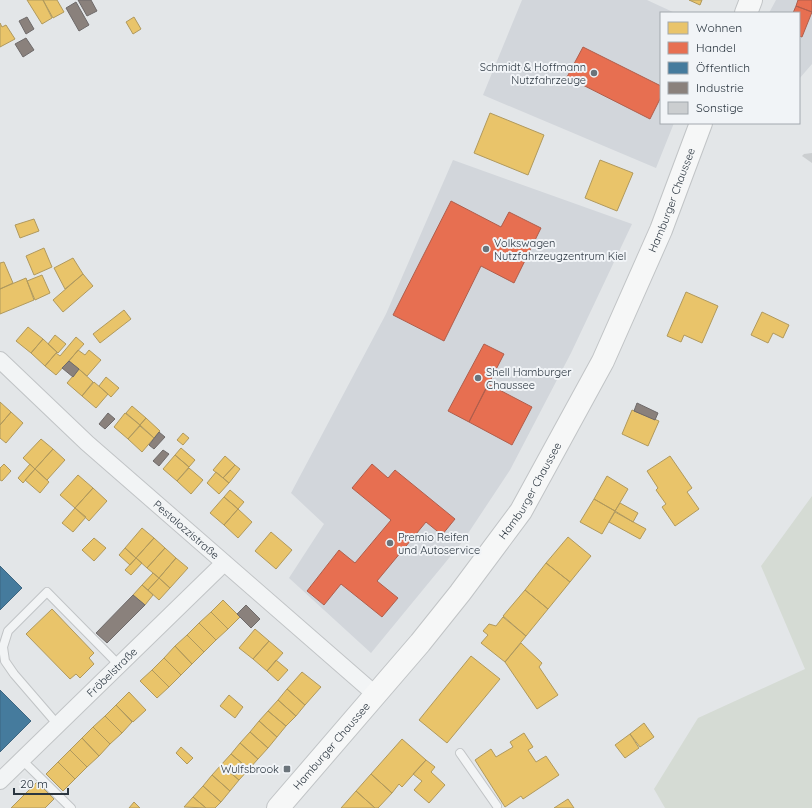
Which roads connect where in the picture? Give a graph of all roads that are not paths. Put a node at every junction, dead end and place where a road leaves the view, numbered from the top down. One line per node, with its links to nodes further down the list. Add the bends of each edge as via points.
1 (751, 0): 2 (main road)
2 (746, 12)
3 (701, 124): 7 (main road, Hamburger Chaussee, via 661,230 607,354 552,456 521,510 482,564)
4 (0, 360): 5 (street, Pestalozzistraße, via 87,443)
5 (224, 563): 6 (street, Fröbelstraße); 7 (street, Pestalozzistraße)
6 (119, 665): 8 (street, Fröbelstraße); 8 (lane, via 47,592 8,631 3,647 6,661 14,674)
7 (376, 695): 14 (main road, Hamburger Chaussee)
8 (58, 725): 10 (street, Fröbelstraße)
9 (460, 753): 12 (lane)
10 (22, 760): 11 (street, Fröbelstraße); 13 (lane)
11 (0, 782)
12 (497, 806)
13 (71, 808)
14 (278, 808)

